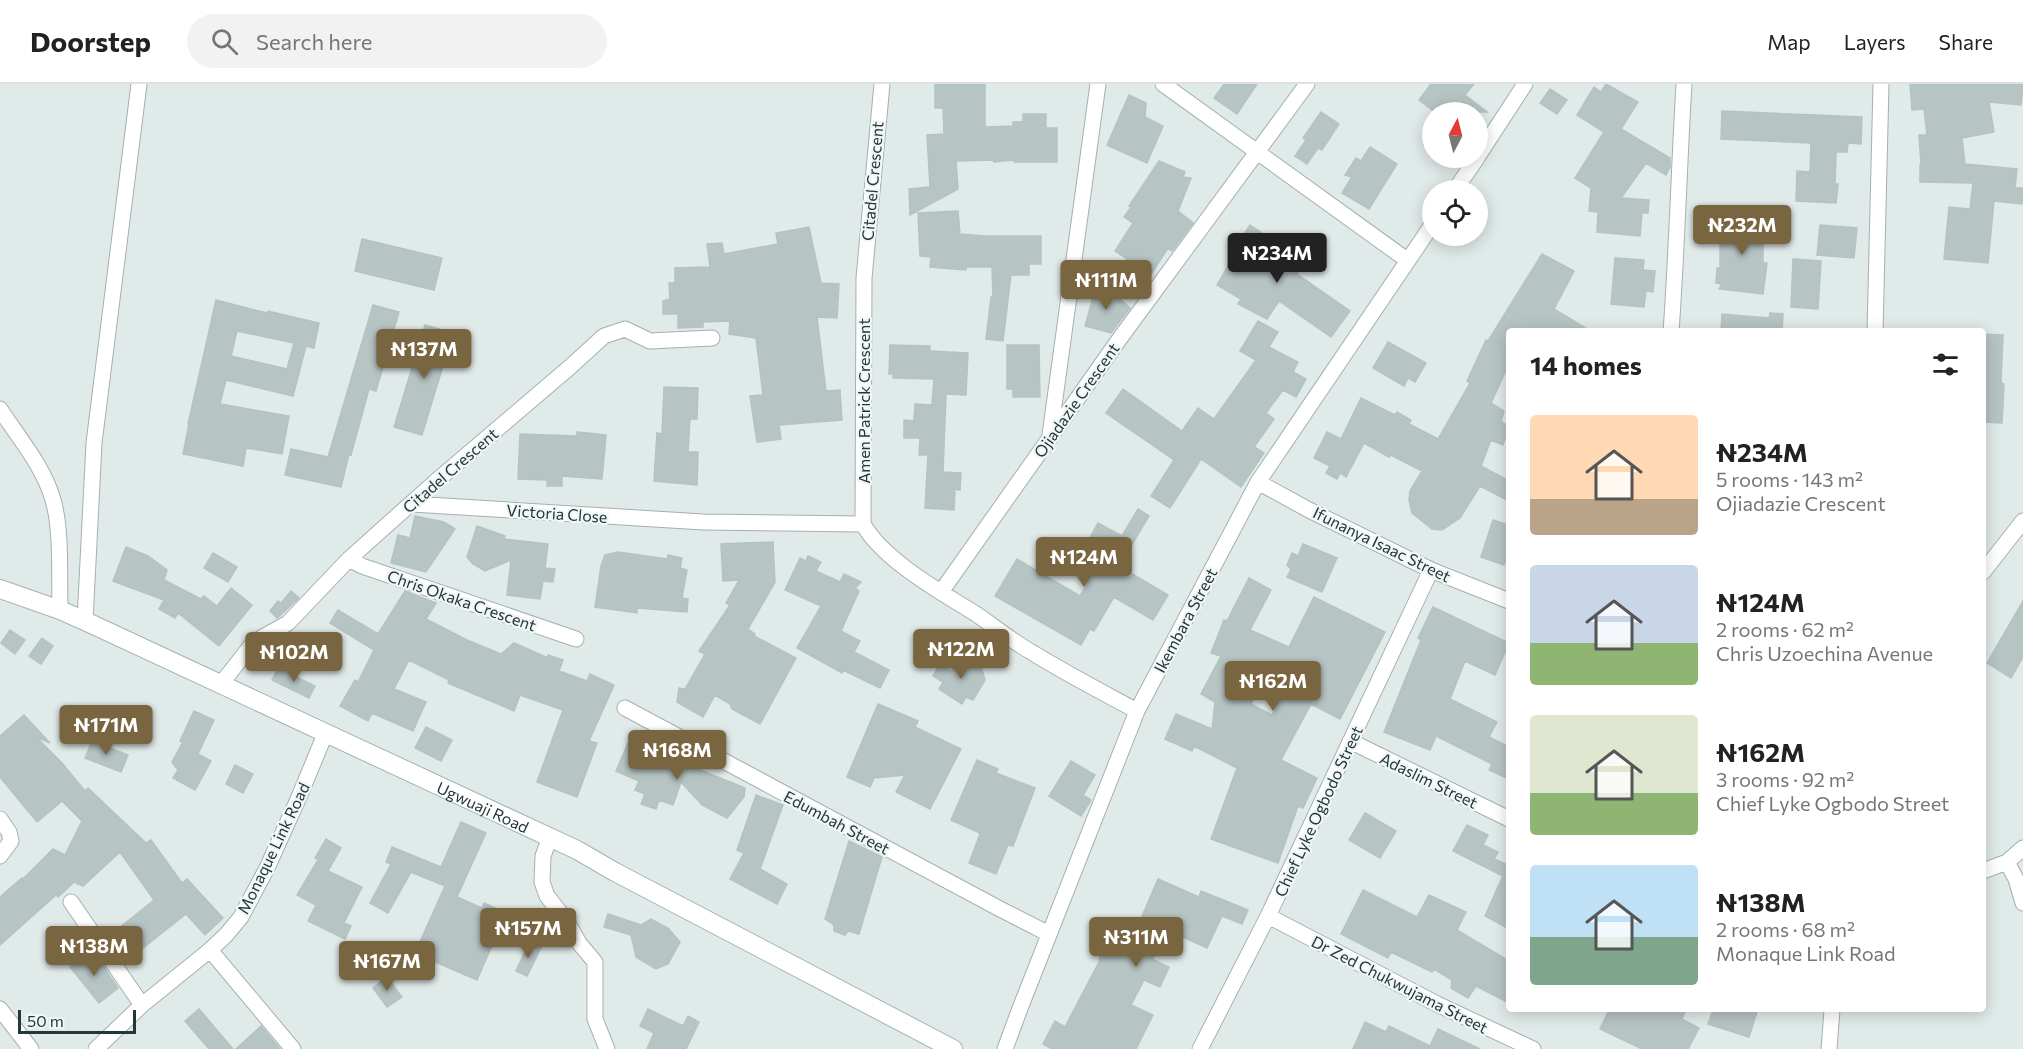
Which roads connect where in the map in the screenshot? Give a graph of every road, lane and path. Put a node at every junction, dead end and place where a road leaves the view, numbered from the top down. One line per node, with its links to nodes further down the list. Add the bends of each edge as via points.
1 (139, 84): 30 (street, via 94,443)
2 (882, 84): 13 (street, Citadel Crescent)
3 (1098, 84): 18 (street)
4 (1163, 84): 10 (street)
5 (1307, 84): 10 (street, Ojiadazie Crescent)
6 (1684, 84): 14 (street)
7 (1881, 84): 15 (street)
8 (1518, 87): 9 (street)
9 (1488, 138)
10 (1257, 152): 12 (street); 18 (street, Ojiadazie Crescent)
11 (1422, 239): 12 (street, Ikembara Street)
12 (1407, 260): 19 (street, Ikembara Street)
13 (864, 278): 22 (street, Amen Patrick Crescent)
14 (1671, 328)
15 (1875, 328)
16 (712, 338): 20 (street, Citadel Crescent, via 650,341 625,329 604,336)
17 (0, 409): 29 (street, via 45,479 53,499)
18 (1050, 437): 27 (street, Ojiadazie Crescent)
19 (1258, 482): 25 (street, Ifunanya Isaac Street); 34 (street, Ikembara Street)
20 (412, 504): 22 (street, Victoria Close, via 703,522); 23 (street, Citadel Crescent)
21 (2023, 521): 24 (street)
22 (863, 524): 27 (street, via 885,553)
23 (349, 559): 31 (street, Chris Okaka Crescent); 32 (street, Citadel Crescent, via 288,623 254,642)
24 (1986, 568)
25 (1431, 570): 28 (street, Ifunanya Isaac Street); 36 (street, Chief Lyke Ogbodo Street)
26 (0, 590): 29 (main road, Ugwuaji Road)
27 (941, 592): 34 (street, via 1031,652)
28 (1506, 600)
29 (60, 610): 30 (main road, Ugwuaji Road)
30 (85, 621): 32 (main road, Ugwuaji Road)
31 (576, 639)
32 (221, 684): 35 (main road, Ugwuaji Road)
33 (626, 708): 47 (street, Edumbah Street)
34 (1137, 711): 47 (street, Ikembara Street)
35 (326, 732): 39 (main road, Ugwuaji Road); 48 (street, Monaque Link Road, via 241,917)
36 (1350, 741): 37 (street, Adaslim Street); 46 (street, Chief Lyke Ogbodo Street)
37 (1506, 818)
38 (0, 819): 41 (street, via 11,841)
39 (550, 837): 55 (street, via 543,856 542,882 547,896 596,963 595,1019); 56 (main road, Ugwuaji Road)
40 (2023, 848): 42 (street)
41 (0, 856)
42 (2007, 862): 43 (street); 45 (street)
43 (1986, 870)
44 (71, 902): 49 (street)
45 (2023, 903)
46 (1268, 916): 58 (street, Chief Lyke Ogbodo Street); 59 (street, Dr Zed Chukwujama Street)
47 (1049, 934): 57 (street, Ikembara Street)
48 (210, 950): 49 (street, Monaque Link Road); 54 (street)
49 (142, 1005): 53 (street, Monaque Link Road)
50 (0, 1009): 52 (street)
51 (1832, 1012): 60 (street)
52 (31, 1049)
53 (96, 1049)
54 (293, 1049)
55 (607, 1049)
56 (953, 1049)
57 (1005, 1049)
58 (1200, 1049)
59 (1533, 1049)
60 (1829, 1049)

